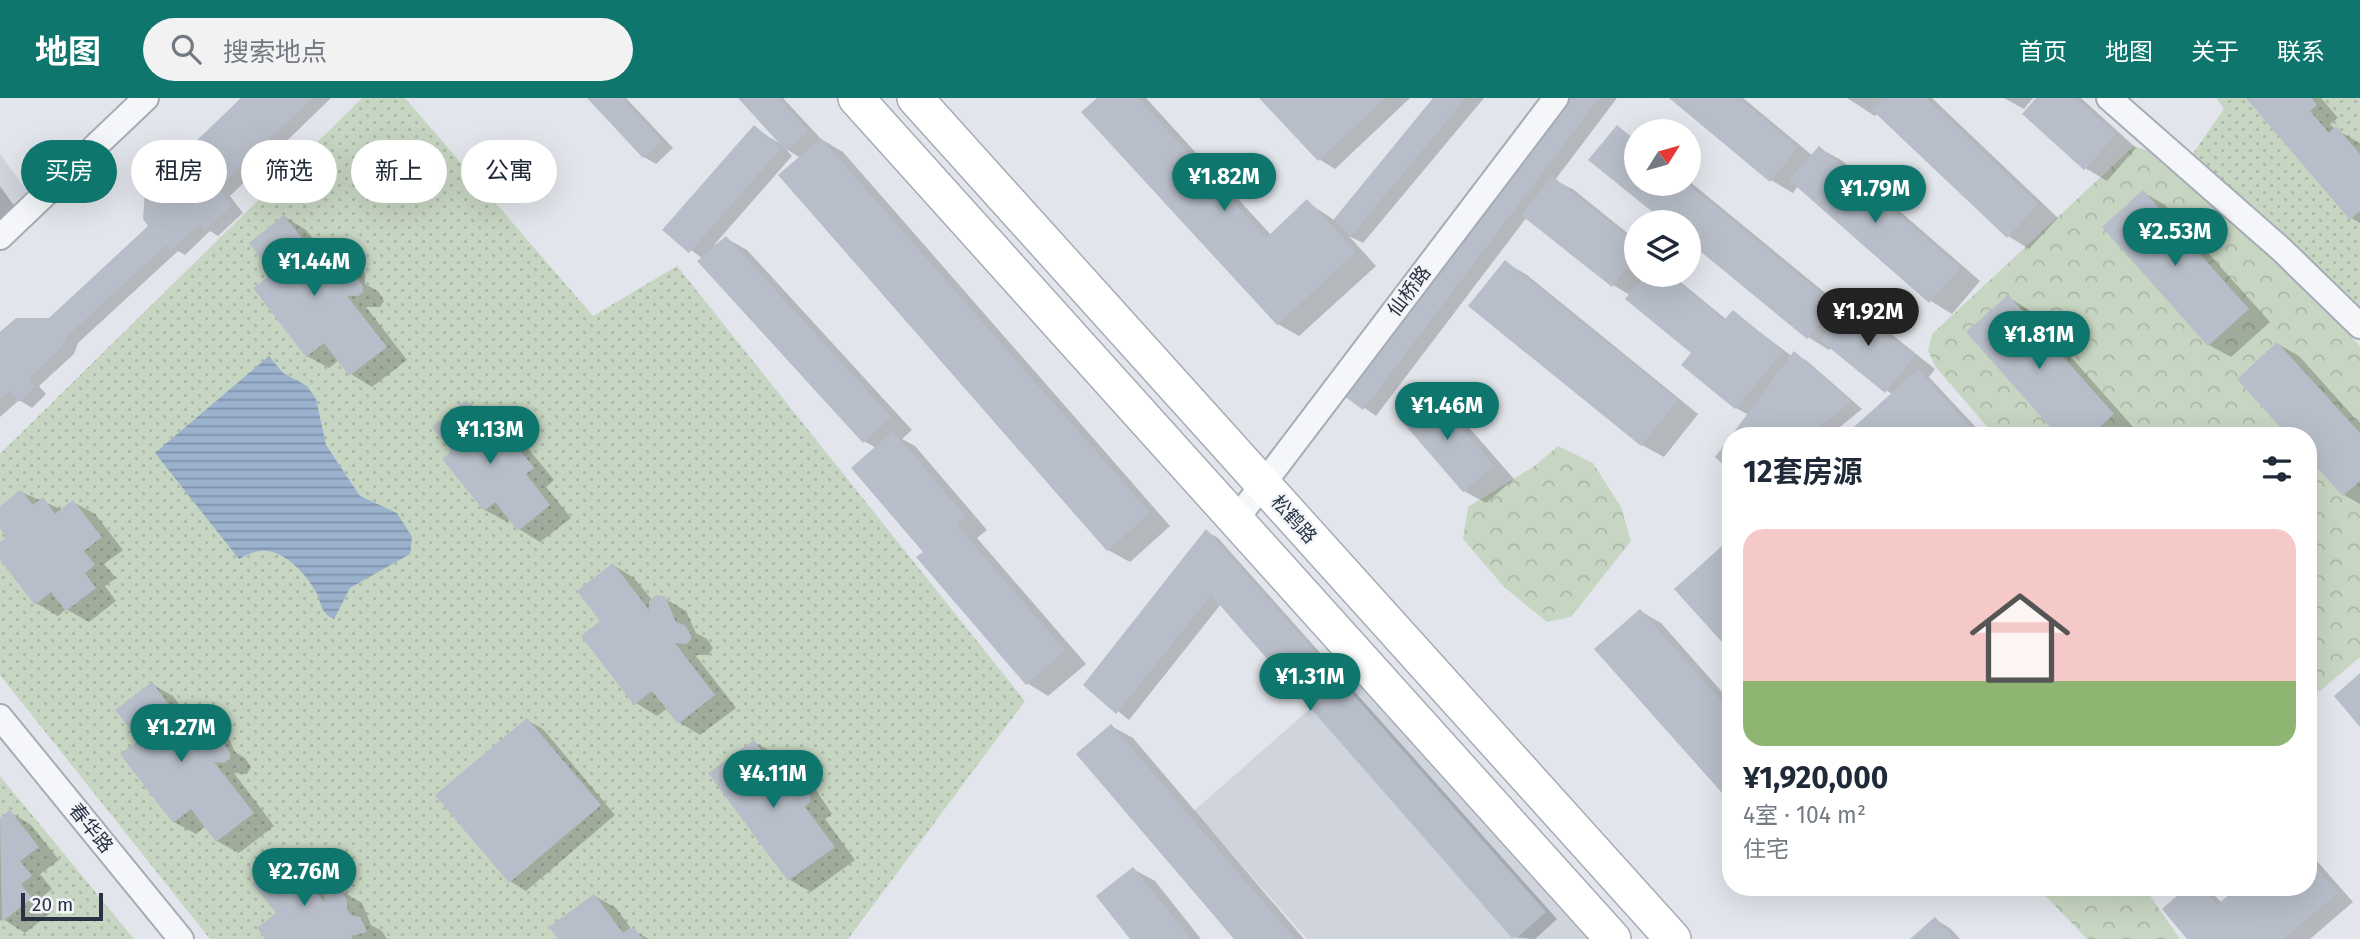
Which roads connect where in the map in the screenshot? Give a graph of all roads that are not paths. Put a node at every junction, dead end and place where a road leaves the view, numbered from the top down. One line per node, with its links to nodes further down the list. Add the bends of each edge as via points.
1 (146, 98): 6 (street)
2 (856, 98): 9 (main road)
3 (915, 98): 8 (main road, 松鹤路)
4 (1556, 98): 8 (street, 仙桥路)
5 (2109, 98): 7 (street, via 2282,250)
6 (0, 237)
7 (2360, 326)
8 (1262, 483): 9 (street, 仙桥路); 13 (main road, 松鹤路)
9 (1235, 521): 12 (main road)
10 (0, 717): 11 (street, 春华路)
11 (181, 939)
12 (1613, 939)
13 (1673, 939)

